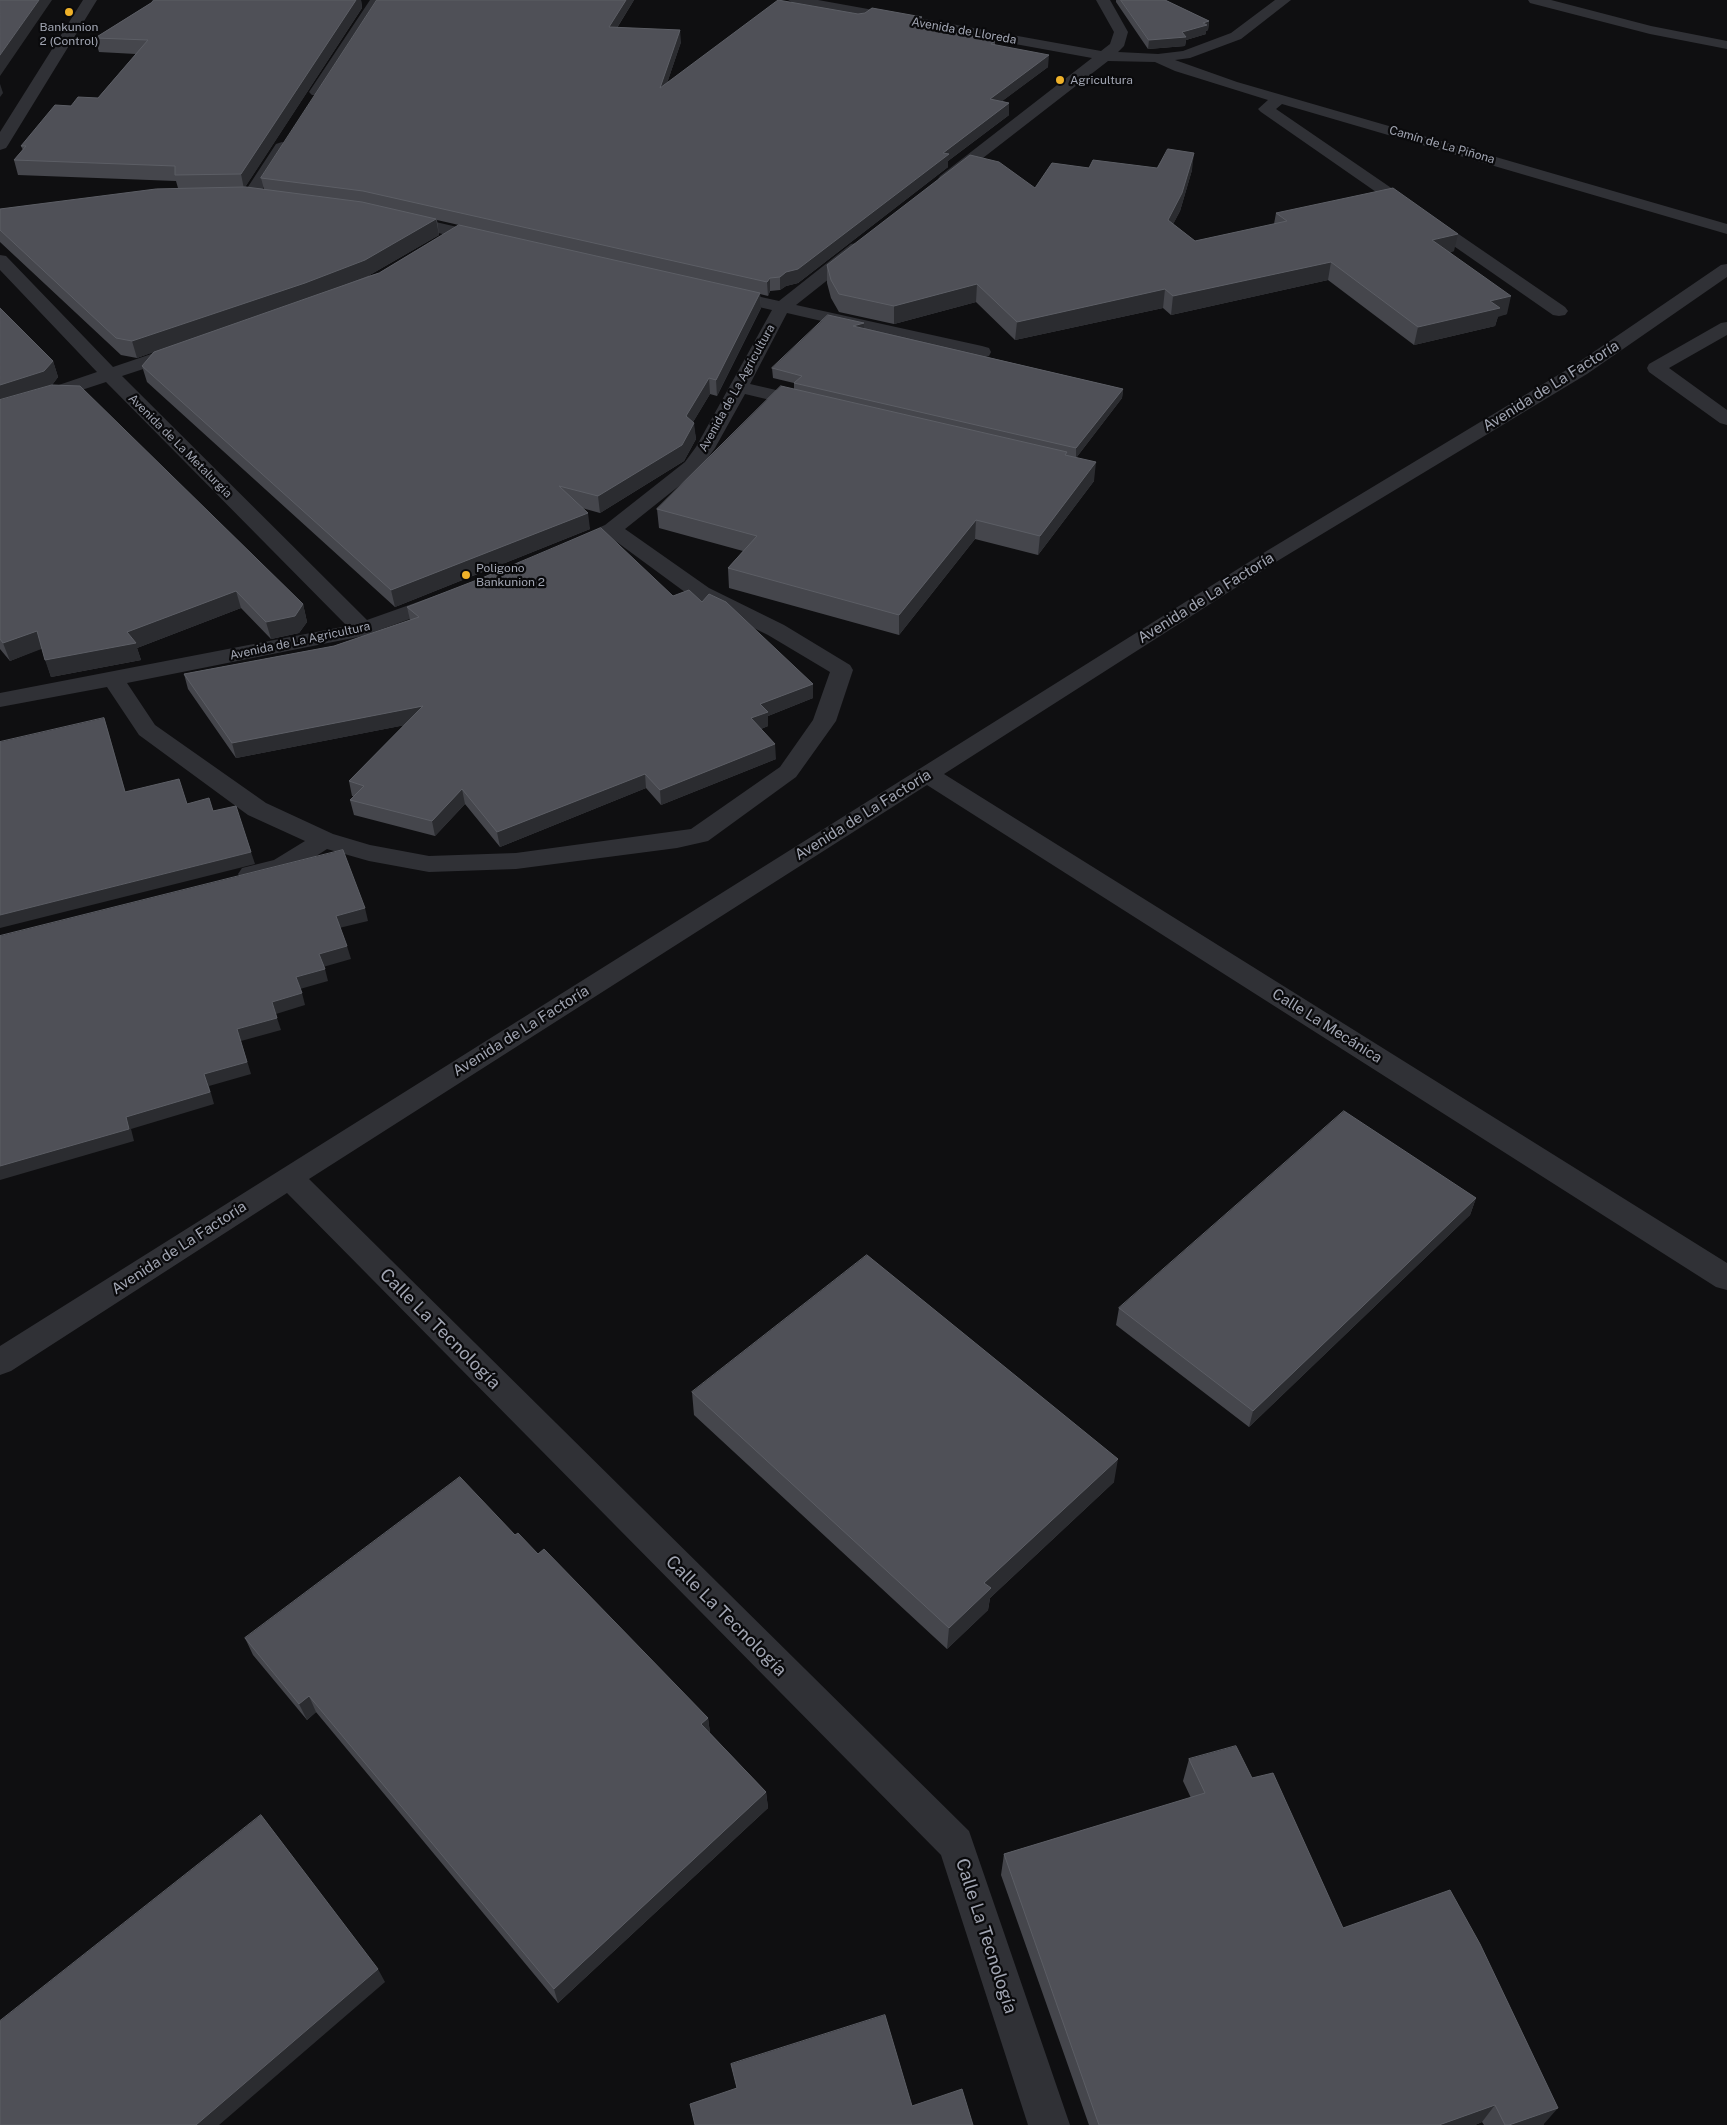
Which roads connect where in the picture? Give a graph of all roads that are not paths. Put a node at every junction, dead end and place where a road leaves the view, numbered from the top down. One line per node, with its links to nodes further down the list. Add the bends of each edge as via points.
1 (90, 0): 13 (street)
2 (376, 0): 11 (street)
3 (795, 0): 8 (street, Avenida de Lloreda)
4 (1103, 0): 8 (street, via 1121,32 1117,46)
5 (1284, 0): 9 (street, via 1236,36 1185,55)
6 (1535, 0): 7 (street, via 1650,30)
7 (1727, 45)
8 (1104, 56): 9 (street, Avenida de Lloreda); 14 (street)
9 (1158, 58): 10 (street, Camín de La Piñona, via 1180,68)
10 (1280, 98): 19 (street, Camín de La Piñona); 28 (street, via 1266,108)
11 (308, 106)
12 (292, 131): 16 (street)
13 (0, 145)
14 (931, 191)
15 (233, 196): 16 (street)
16 (250, 196): 17 (street)
17 (269, 198)
18 (384, 215): 20 (street)
19 (1727, 229)
20 (458, 233): 22 (street); 23 (street)
21 (870, 238): 27 (street, Avenida de La Agricultura)
22 (502, 243)
23 (436, 247)
24 (0, 260): 32 (street, Avenida de La Metalurgia)
25 (1727, 269): 43 (street, Avenida de La Factoría, via 1580,370 1272,556)
26 (713, 291): 27 (street)
27 (782, 307): 31 (street); 33 (street, Avenida de La Agricultura)
28 (1559, 311)
29 (1727, 327): 36 (street, via 1656,368)
30 (192, 347): 32 (street)
31 (982, 352)
32 (110, 376): 35 (street); 40 (street, Avenida de La Metalurgia)
33 (739, 387): 34 (street); 37 (street, Avenida de La Agricultura, via 692,466)
34 (826, 407)
35 (0, 411)
36 (1727, 419)
37 (612, 529): 38 (street, Avenida de La Agricultura); 44 (street, via 701,593 776,630 842,670 824,721 788,772 699,835 677,840 516,861 428,864 369,854)
38 (558, 552)
39 (460, 592): 40 (street, Avenida de La Agricultura)
40 (362, 629): 41 (street, Avenida de La Agricultura)
41 (113, 678): 42 (street, Avenida de La Agricultura); 44 (street, via 147,730 257,809)
42 (0, 700)
43 (927, 774): 46 (street, Avenida de La Factoría); 47 (street, Calle La Mecánica)
44 (324, 840): 45 (street, via 282,867)
45 (226, 881)
46 (289, 1177): 48 (street, Avenida de La Factoría); 49 (street, Calle La Tecnología, via 956,1844)
47 (1727, 1278)
48 (0, 1362)
49 (1048, 2125)

